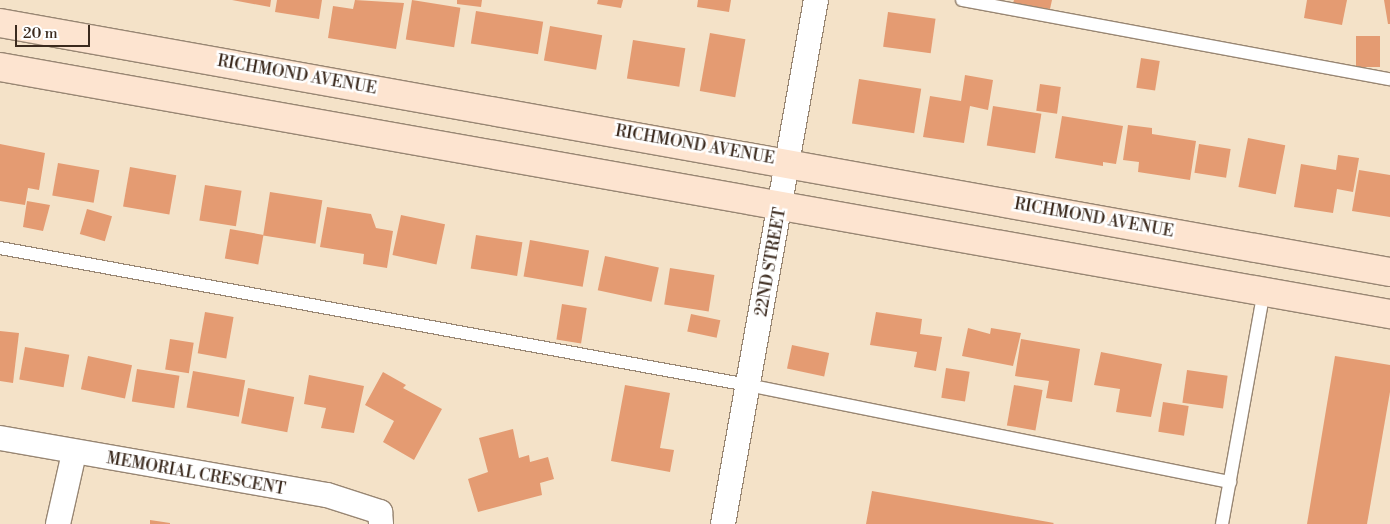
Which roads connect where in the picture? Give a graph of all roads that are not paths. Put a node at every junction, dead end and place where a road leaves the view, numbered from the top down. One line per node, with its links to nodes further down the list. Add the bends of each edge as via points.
1 (816, 0): 6 (street, 22ND STREET)
2 (962, 0): 5 (lane)
3 (0, 23): 6 (main road, RICHMOND AVENUE)
4 (0, 67): 7 (main road)
5 (1390, 79)
6 (790, 162): 7 (street, 22ND STREET); 9 (main road, RICHMOND AVENUE)
7 (782, 203): 10 (main road); 12 (street, 22ND STREET)
8 (0, 248): 12 (lane)
9 (1390, 272)
10 (1264, 290): 11 (main road); 15 (lane)
11 (1390, 314)
12 (748, 385): 15 (lane); 18 (street, 22ND STREET)
13 (0, 438): 14 (street, MEMORIAL CRESCENT)
14 (74, 453): 16 (street); 17 (street, MEMORIAL CRESCENT, via 326,496 380,512)
15 (1230, 482): 19 (lane)
16 (58, 524)
17 (381, 524)
18 (724, 524)
19 (1222, 524)

